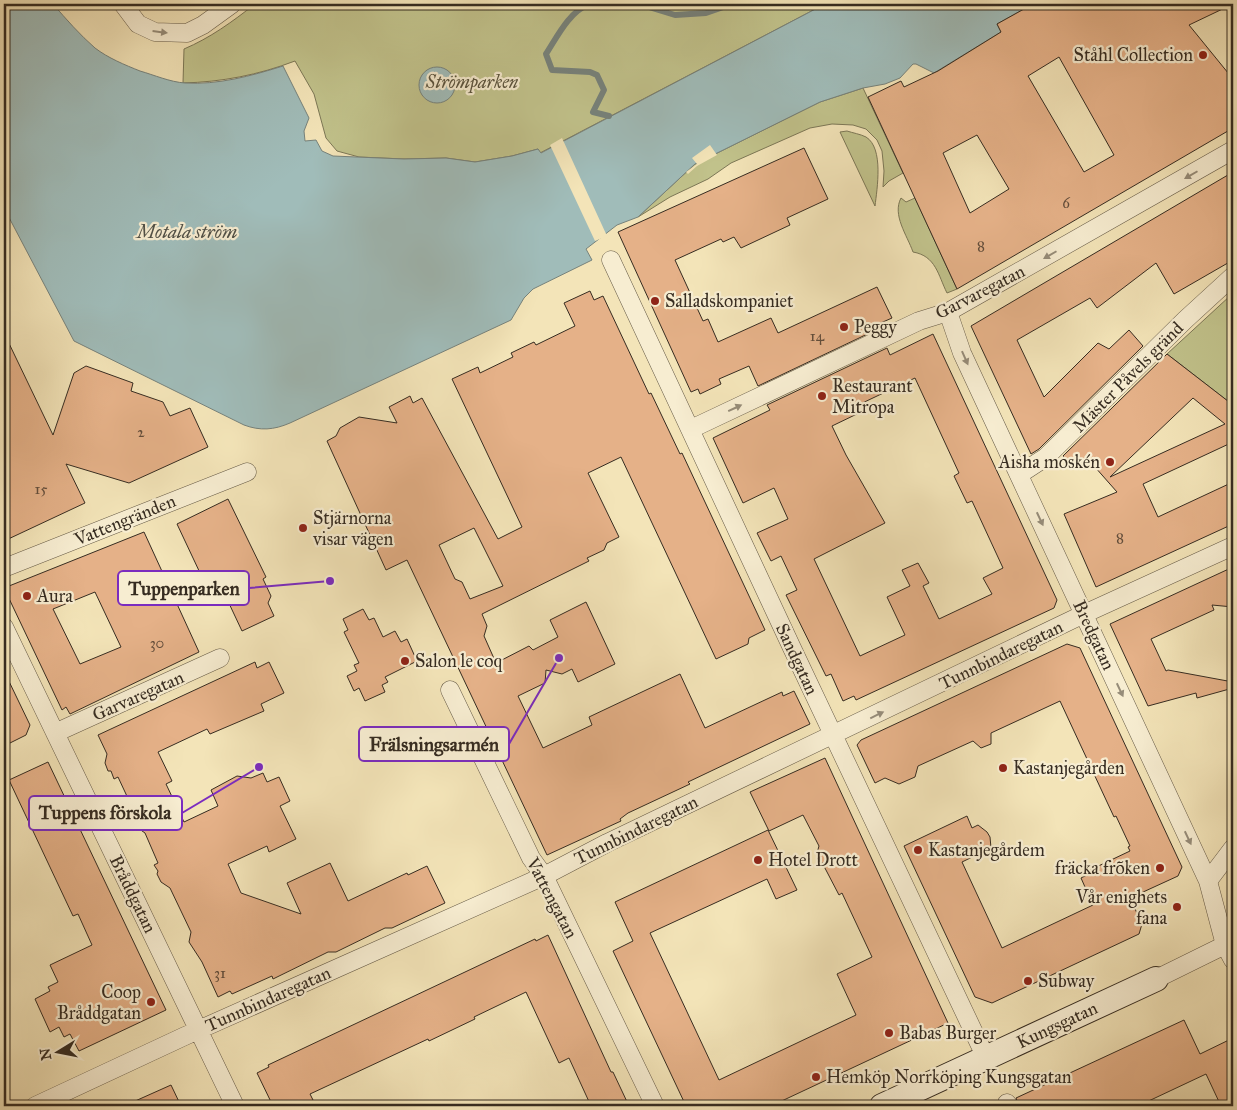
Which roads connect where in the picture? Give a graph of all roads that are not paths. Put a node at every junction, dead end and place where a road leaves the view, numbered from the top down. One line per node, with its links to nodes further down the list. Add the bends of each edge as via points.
1 (123, 4): 2 (street, one-way to 2, via 138,24 155,32 187,33)
2 (232, 4)
3 (1233, 150): 6 (street, Garvaregatan, one-way to 6)
4 (612, 260): 7 (street, Sandgatan)
5 (1233, 276): 9 (street, Mäster Påvels gränd, via 1046,457)
6 (948, 312): 7 (street, Garvaregatan, one-way to 6, via 919,321); 9 (street, Bredgatan, one-way to 9, via 962,353)
7 (691, 429): 17 (street, Sandgatan)
8 (247, 472): 11 (street, Vattengränden)
9 (1020, 474): 12 (street, Bredgatan, one-way to 12)
10 (1233, 546): 12 (street, Tunnbindaregatan)
11 (4, 568)
12 (1084, 614): 17 (street, Tunnbindaregatan, one-way to 12); 20 (street, Bredgatan, one-way to 20)
13 (4, 627): 16 (street, Bråddgatan)
14 (220, 658): 16 (street, Garvaregatan)
15 (450, 690): 19 (street, Vattengatan, via 531,858)
16 (55, 733): 23 (street, Bråddgatan)
17 (833, 736): 19 (street, Tunnbindaregatan); 24 (street, Sandgatan)
18 (1233, 848): 20 (street)
19 (544, 876): 23 (street, Tunnbindaregatan); 27 (street, Vattengatan)
20 (1208, 881): 21 (street, Bredgatan)
21 (1231, 949): 22 (street, Kungsgatan)
22 (1156, 979): 24 (main road, Kungsgatan)
23 (199, 1030): 25 (street, Tunnbindaregatan); 26 (street, Bråddgatan)
24 (986, 1058): 28 (main road, Kungsgatan)
25 (35, 1106)
26 (236, 1106)
27 (655, 1106)
28 (882, 1106)

